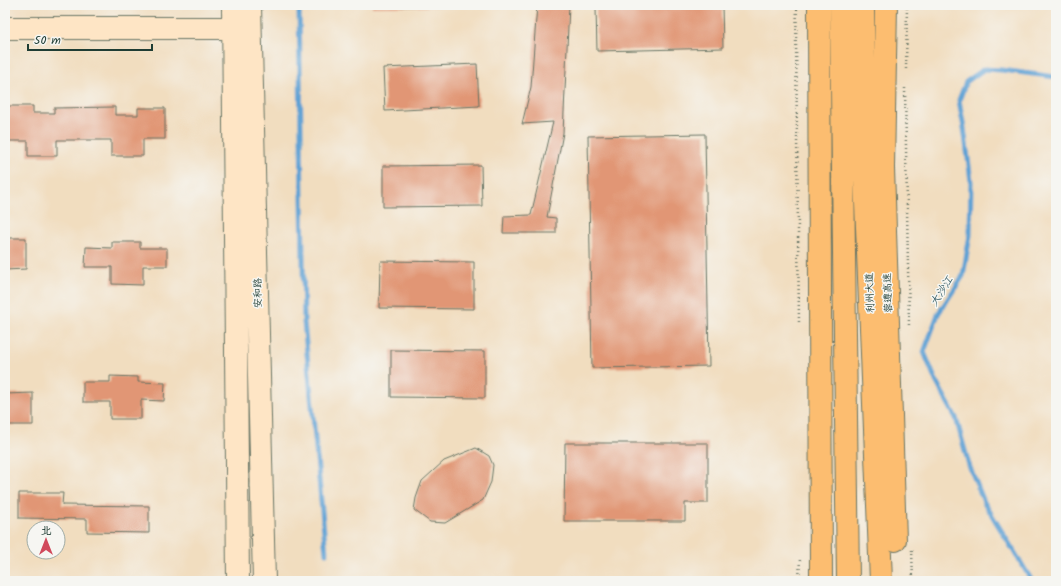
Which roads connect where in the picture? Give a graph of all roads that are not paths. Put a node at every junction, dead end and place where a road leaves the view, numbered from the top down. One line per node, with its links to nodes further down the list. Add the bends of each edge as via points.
1 (233, 5): 8 (street, 安和路)
2 (250, 5): 8 (street, 安和路)
3 (818, 5): 11 (highway)
4 (841, 5): 12 (highway)
5 (863, 5): 13 (highway, 利州大道, via 863,126)
6 (886, 5): 14 (highway, 蓉遵高速, via 884,168)
7 (5, 28): 8 (street)
8 (242, 28): 9 (street, 安和路); 10 (street, 安和路)
9 (238, 581)
10 (264, 581)
11 (821, 581)
12 (848, 581)
13 (881, 581)
14 (896, 581)

